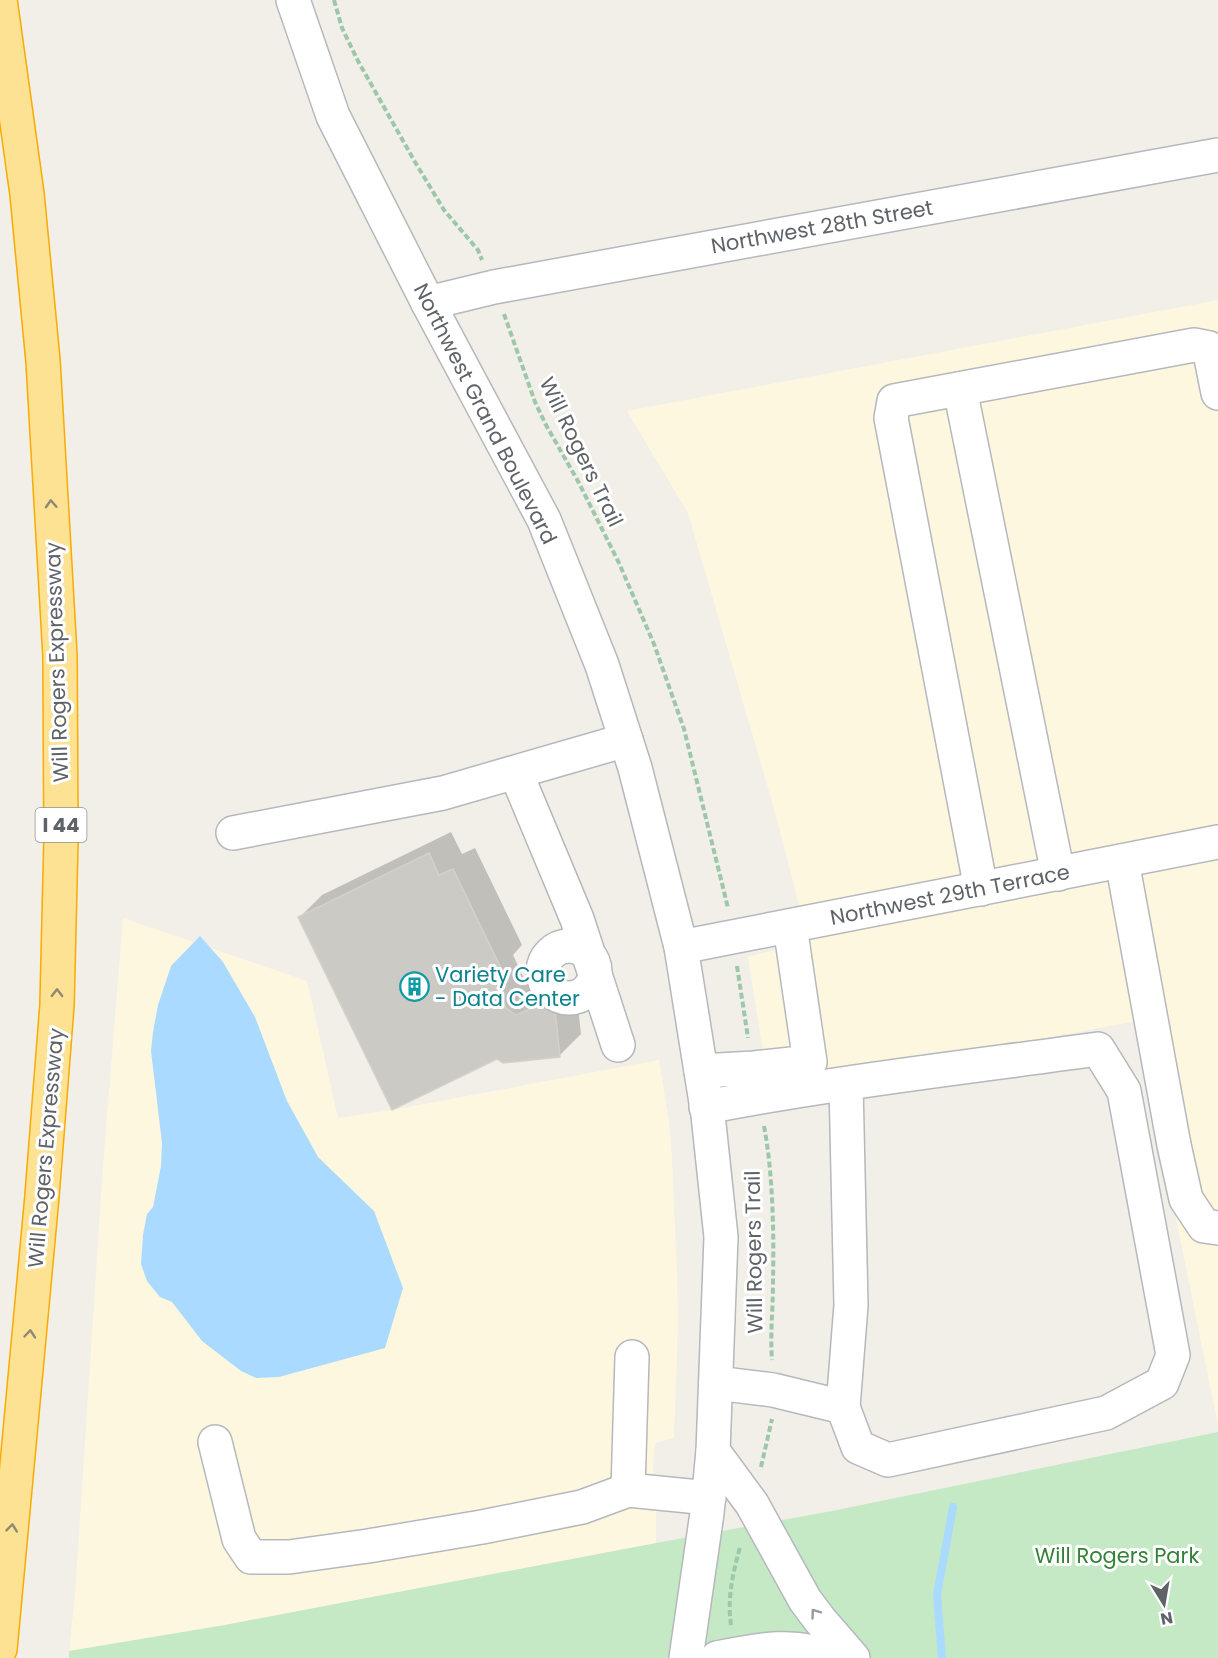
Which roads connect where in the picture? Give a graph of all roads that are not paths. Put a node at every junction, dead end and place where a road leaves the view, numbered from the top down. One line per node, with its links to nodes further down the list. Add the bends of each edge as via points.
1 (0, 0): 29 (highway, Will Rogers Expressway / I 44, one-way to 1, via 57,1005 61,839 60,656 43,361 27,194)
2 (293, 0): 4 (street, Northwest Grand Boulevard, via 333,116)
3 (1218, 154): 4 (street, Northwest 28th Street, via 494,287)
4 (428, 303): 8 (street, Northwest Grand Boulevard, via 544,520 602,665)
5 (1214, 348): 6 (street, via 1194,345); 7 (street)
6 (960, 389): 13 (street); 14 (street, via 894,401 891,418)
7 (1218, 393)
8 (626, 740): 9 (street); 16 (street, Northwest Grand Boulevard)
9 (516, 773): 10 (street, via 443,793); 17 (street, via 577,919)
10 (233, 833)
11 (1218, 842): 12 (street, Northwest 29th Terrace)
12 (1122, 861): 13 (street, Northwest 29th Terrace); 21 (street, via 1186,1199 1204,1226)
13 (1058, 874): 14 (street, Northwest 29th Terrace)
14 (981, 889): 15 (street, Northwest 29th Terrace)
15 (790, 926): 16 (street, Northwest 29th Terrace); 18 (street, via 810,1062)
16 (681, 947): 18 (street, Northwest Grand Boulevard)
17 (618, 1045)
18 (701, 1071): 20 (street, Northwest Grand Boulevard)
19 (846, 1084): 20 (street); 24 (street, via 851,1305); 24 (street, via 1098,1049 1124,1092 1173,1355 1162,1383 1106,1413 888,1460 858,1447)
20 (706, 1107): 23 (street, Northwest Grand Boulevard, via 721,1237)
21 (1218, 1228)
22 (632, 1358): 27 (street)
23 (716, 1383): 24 (street, via 773,1390); 26 (street, Northwest Grand Boulevard)
24 (843, 1407)
25 (215, 1442): 27 (street, via 239,1539 251,1557 290,1557 482,1527 582,1507)
26 (713, 1451): 28 (street, Northwest Grand Boulevard); 33 (street, one-way to 26, via 805,1600 752,1504)
27 (628, 1490): 28 (street)
28 (709, 1498): 30 (street, Northwest Grand Boulevard)
29 (0, 1649)
30 (686, 1658)
31 (717, 1658): 32 (street, via 782,1649)
32 (830, 1658)
33 (853, 1658)

